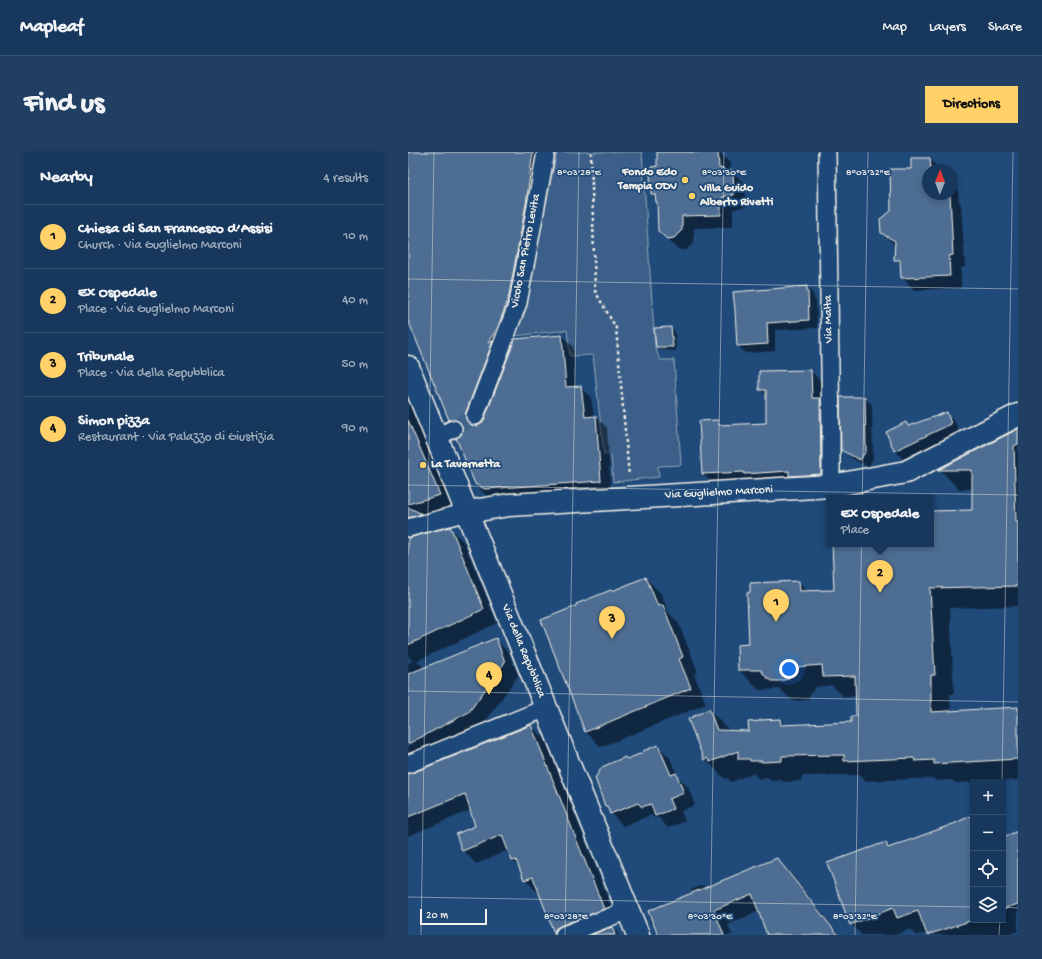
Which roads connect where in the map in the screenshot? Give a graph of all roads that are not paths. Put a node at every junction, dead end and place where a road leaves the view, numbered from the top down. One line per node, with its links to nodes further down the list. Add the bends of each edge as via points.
1 (546, 152): 5 (street, Vicolo San Pietro Levita, via 518,303)
2 (827, 152): 6 (street, Via Malta)
3 (408, 367): 7 (street, Via della Repubblica, via 445,433)
4 (1018, 415): 6 (street, Via Guglielmo Marconi, via 906,472)
5 (476, 416)
6 (831, 486): 7 (street, Via Guglielmo Marconi, via 509,505)
7 (467, 512): 8 (street, Via Guglielmo Marconi); 9 (street, Via della Repubblica)
8 (408, 528)
9 (546, 708): 10 (street); 11 (street, Via della Repubblica)
10 (408, 764)
11 (628, 910): 12 (street); 13 (street, Via della Repubblica)
12 (564, 935)
13 (638, 935)

